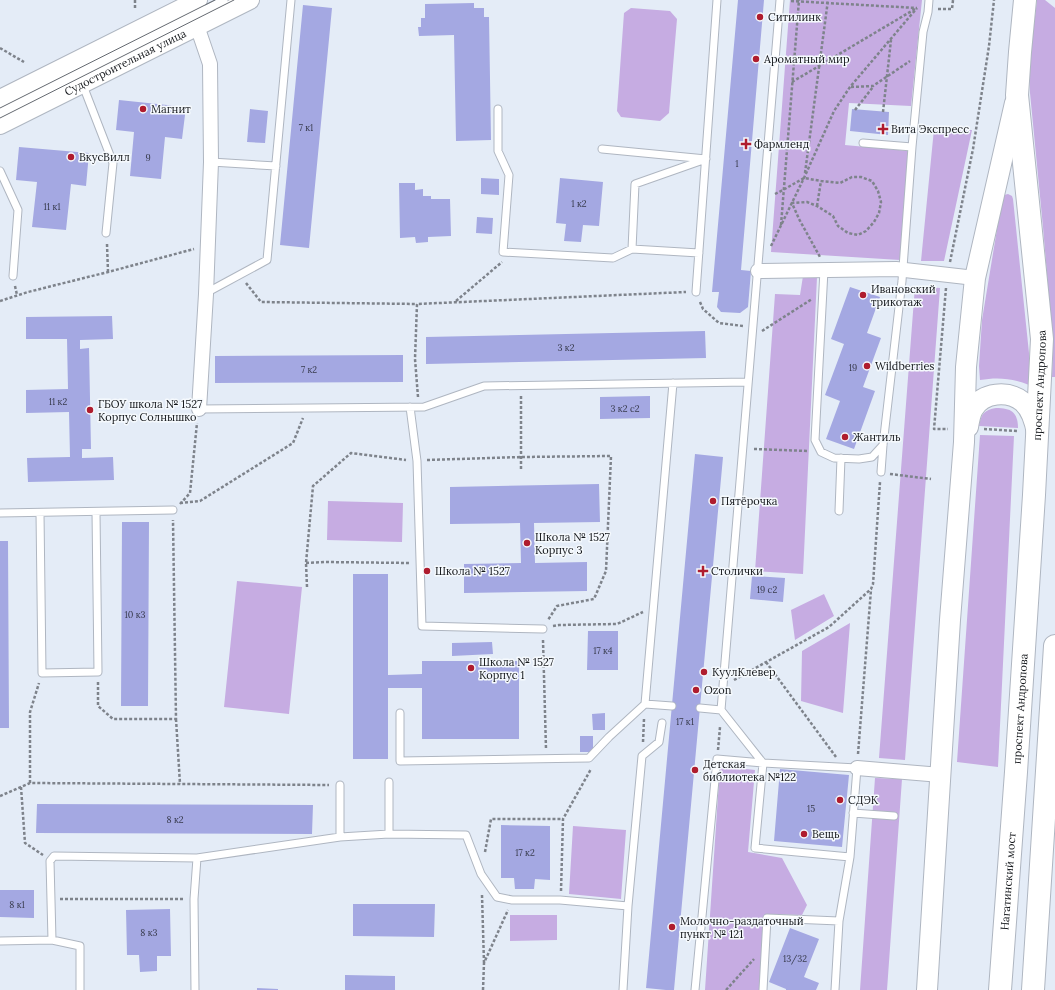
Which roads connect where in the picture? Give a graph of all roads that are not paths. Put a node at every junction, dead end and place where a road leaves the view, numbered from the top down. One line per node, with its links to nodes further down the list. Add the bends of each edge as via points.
1 (224, 0): 8 (lane)
2 (291, 0): 19 (lane)
3 (717, 0): 17 (lane)
4 (780, 0): 26 (lane)
5 (929, 0): 15 (lane, via 922,32)
6 (1025, 0): 10 (main road, проспект Андропова)
7 (246, 1): 8 (street, Судостроительная улица)
8 (194, 12): 9 (street, Судостроительная улица); 18 (street, via 210,64)
9 (77, 74): 11 (street, Судостроительная улица); 13 (street, Судостроительная улица); 21 (lane, via 113,163)
10 (1017, 95): 28 (main road); 36 (main road, проспект Андропова, via 1042,339)
11 (0, 100)
12 (498, 109): 22 (lane, via 498,151 509,175 503,252 613,258)
13 (0, 121)
14 (863, 143): 15 (lane)
15 (912, 148): 25 (lane)
16 (602, 149): 17 (lane)
17 (706, 159): 22 (lane, via 635,184); 23 (lane)
18 (211, 162): 19 (lane); 30 (street)
19 (276, 166): 30 (lane, via 267,260)
20 (0, 171): 27 (lane, via 18,210)
21 (106, 233)
22 (632, 250): 23 (lane)
23 (699, 253): 29 (lane)
24 (824, 270): 25 (street); 26 (street); 38 (lane, via 816,440 821,452)
25 (903, 270): 28 (street); 37 (lane)
26 (758, 271): 31 (lane)
27 (13, 276)
28 (975, 278): 35 (main road, via 966,367)
29 (696, 292)
30 (206, 294): 34 (street)
31 (748, 382): 32 (lane); 50 (lane)
32 (673, 383): 33 (lane, via 484,386 424,407); 47 (lane)
33 (410, 407): 34 (lane); 45 (lane, via 417,461 422,626)
34 (199, 408)
35 (965, 433): 36 (main road, via 972,409 982,400 997,394 1011,396 1024,403 1031,413); 56 (main road, via 950,620)
36 (1027, 437): 55 (main road, проспект Андропова)
37 (883, 445): 38 (lane, via 872,457 858,460); 39 (lane)
38 (840, 458): 41 (lane)
39 (881, 472)
40 (173, 510): 42 (lane)
41 (839, 511)
42 (96, 512): 44 (lane); 44 (lane, via 98,672 42,673)
43 (0, 513): 44 (lane)
44 (40, 513)
45 (543, 629)
46 (1055, 646): 77 (main road)
47 (646, 704): 48 (lane); 51 (lane, via 589,758 400,761)
48 (672, 706)
49 (700, 708): 50 (lane)
50 (721, 710): 53 (lane)
51 (400, 713)
52 (662, 723): 65 (lane, via 659,742 642,756)
53 (763, 763): 54 (lane); 63 (lane, via 755,848); 72 (lane, via 717,759)
54 (850, 767): 56 (street); 59 (lane)
55 (1016, 772): 76 (main road, Нагатинский мост)
56 (942, 775): 75 (main road)
57 (389, 782): 61 (lane)
58 (340, 785): 62 (lane)
59 (853, 813): 60 (lane); 63 (lane)
60 (894, 816)
61 (389, 834): 62 (lane); 65 (lane, via 466,834 481,874 496,897)
62 (340, 837): 64 (lane)
63 (850, 857): 66 (lane)
64 (197, 858): 67 (lane, via 54,856 50,860); 70 (lane, via 194,899)
65 (628, 906): 71 (lane)
66 (839, 921): 73 (lane, via 767,918); 74 (lane)
67 (52, 940): 68 (lane); 69 (lane, via 80,946)
68 (0, 941)
69 (80, 990)
70 (195, 990)
71 (623, 990)
72 (695, 990)
73 (763, 990)
74 (835, 990)
75 (927, 990)
76 (1000, 990)
77 (1033, 990)

